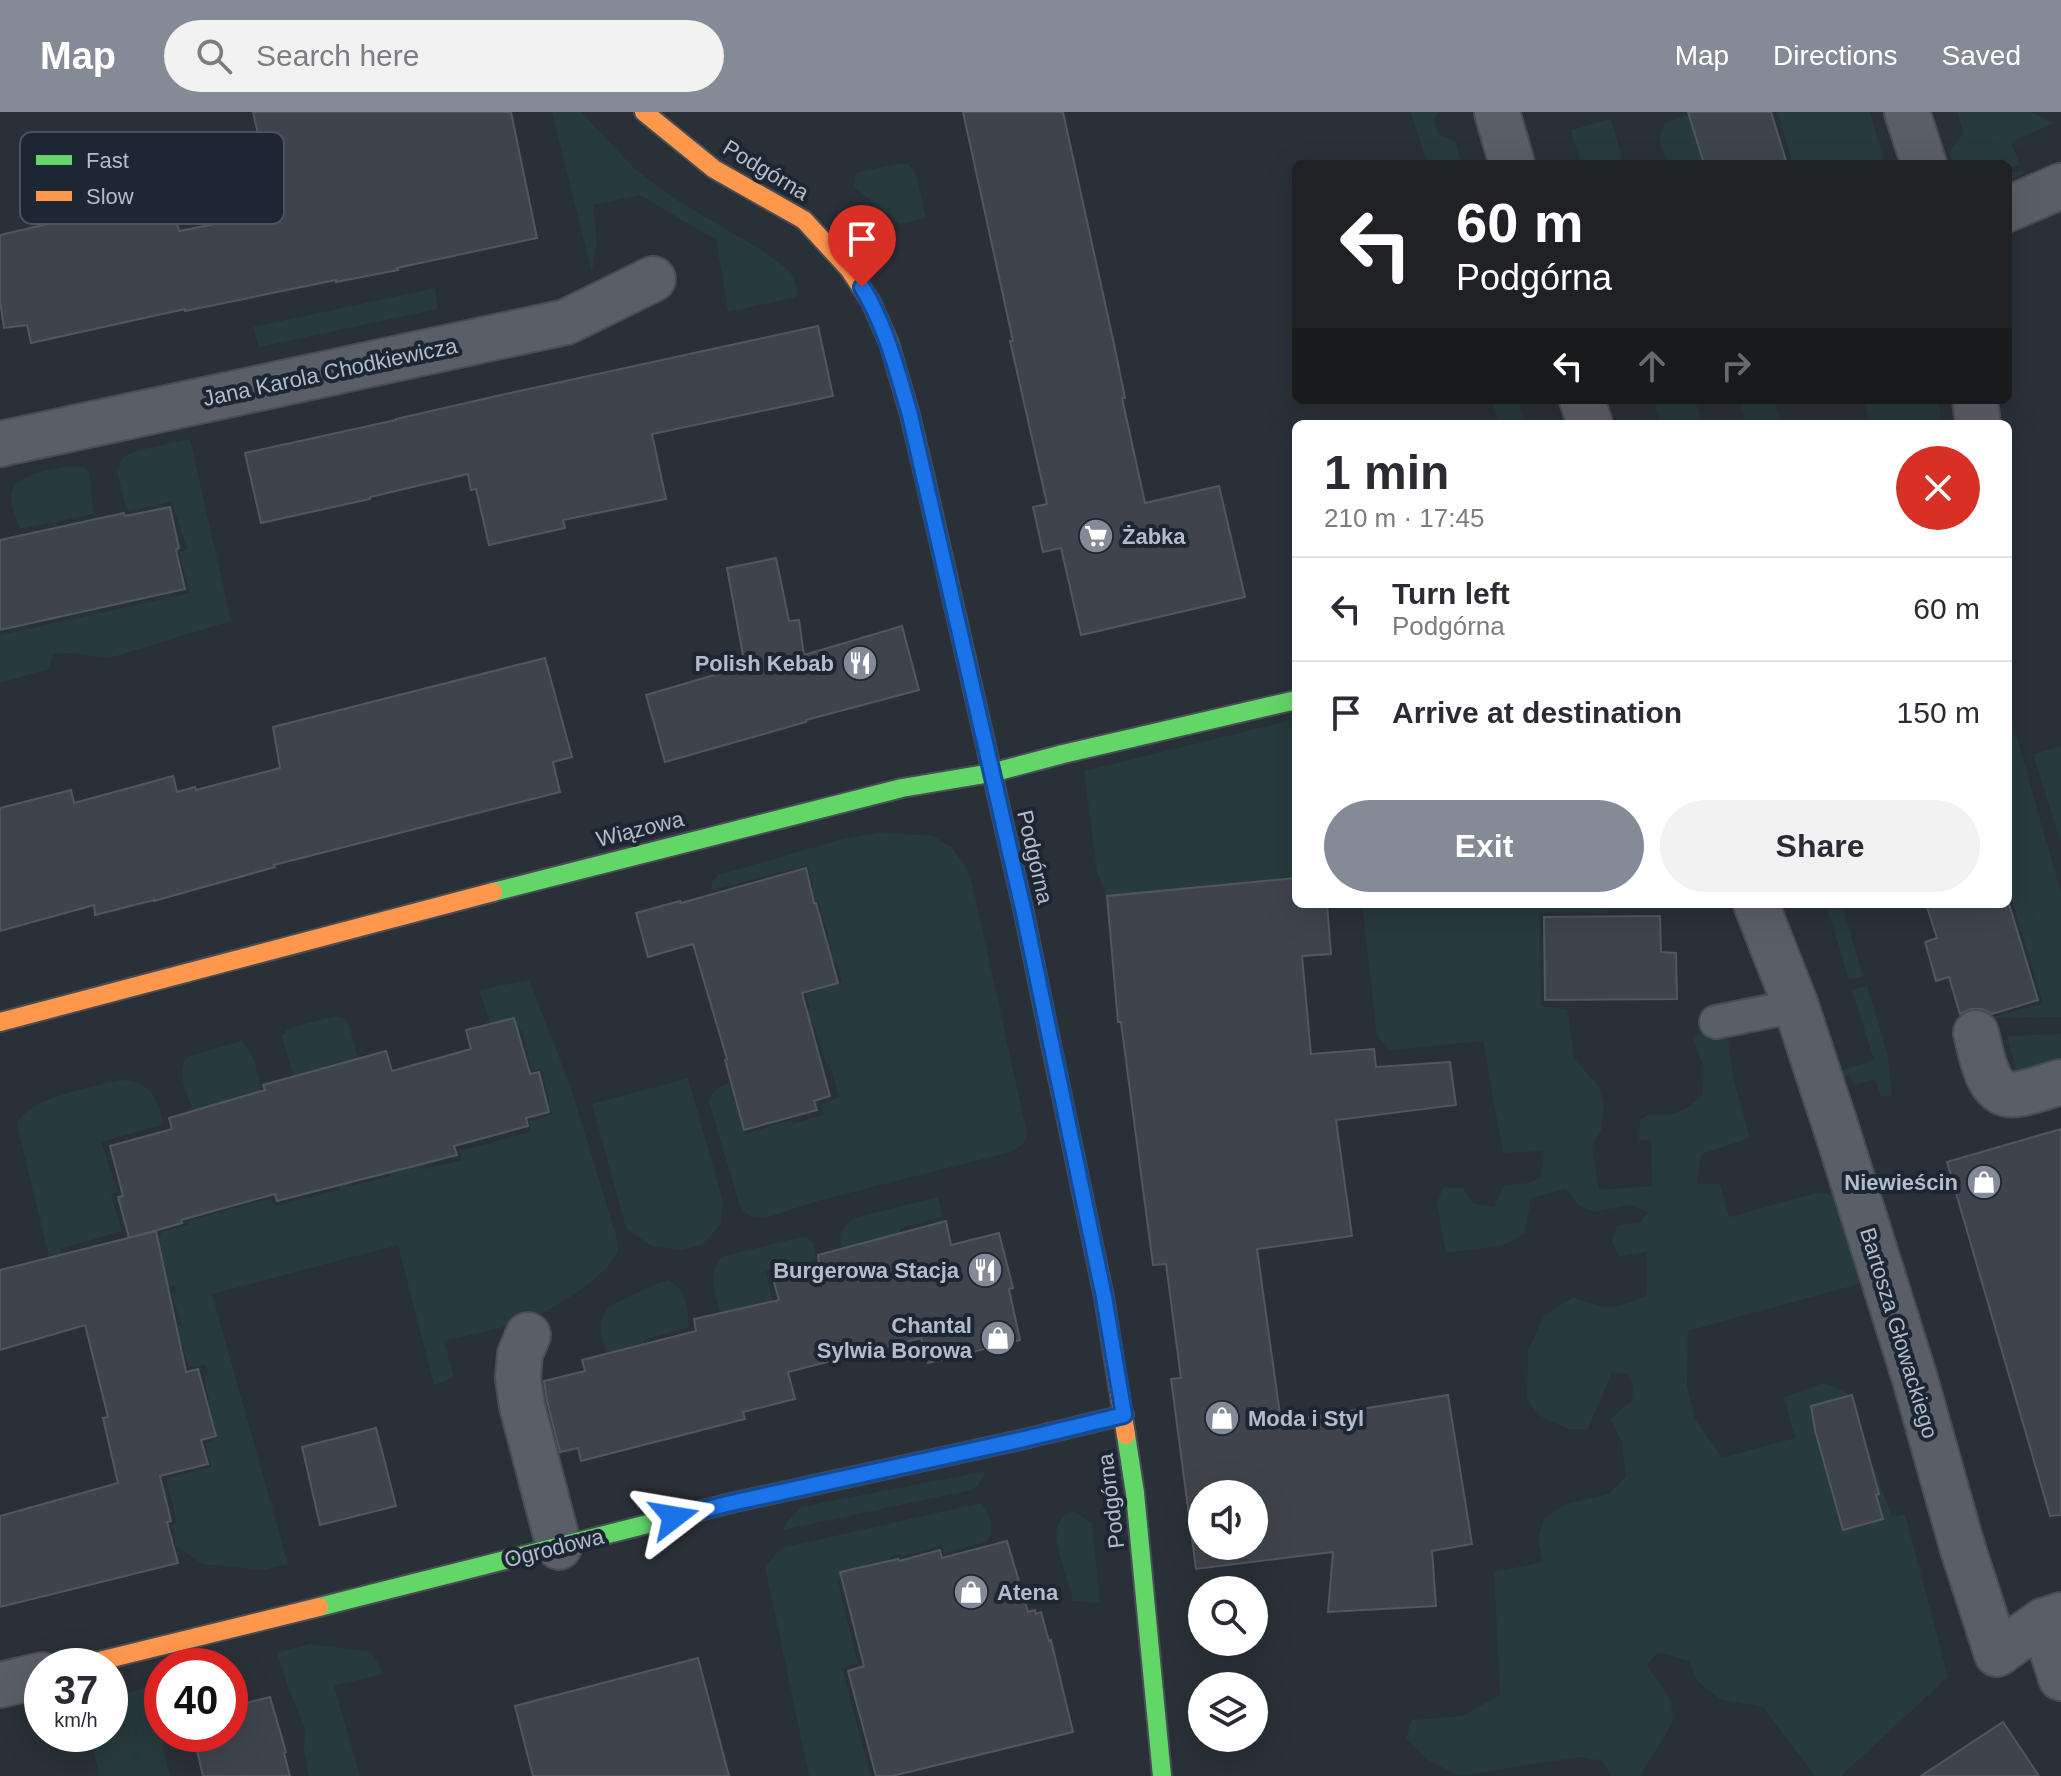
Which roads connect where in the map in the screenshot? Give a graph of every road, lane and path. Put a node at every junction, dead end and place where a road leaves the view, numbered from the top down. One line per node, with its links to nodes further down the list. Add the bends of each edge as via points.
1 (644, 112): 11 (street, Podgórna, via 714,169 804,220 835,249 873,304 910,415)
2 (1497, 112): 4 (street)
3 (1907, 112): 5 (street)
4 (1511, 160)
5 (1923, 160)
6 (2061, 186): 7 (street)
7 (2012, 207)
8 (653, 279): 9 (street, Jana Karola Chodkiewicza, via 566,322)
9 (0, 444)
10 (1292, 701): 11 (street, Wiązowa)
11 (991, 773): 14 (street, Wiązowa, via 916,784 609,861); 19 (street, Podgórna, via 1083,1194)
12 (1758, 908): 13 (street, Bartosza Głowackiego)
13 (1796, 1006): 15 (lane); 21 (street, Bartosza Głowackiego, via 1997,1654)
14 (0, 1022)
15 (1716, 1022)
16 (1976, 1033): 17 (street, via 1992,1085 2006,1095)
17 (2061, 1082)
18 (528, 1335): 20 (street, via 520,1354 522,1406)
19 (1124, 1415): 20 (street, Ogrodowa); 26 (street, Podgórna)
20 (559, 1547): 22 (street, Ogrodowa)
21 (2052, 1618): 23 (street, Bartosza Głowackiego)
22 (128, 1654)
23 (2061, 1678)
24 (24, 1679): 25 (street)
25 (0, 1685)
26 (1162, 1776)

